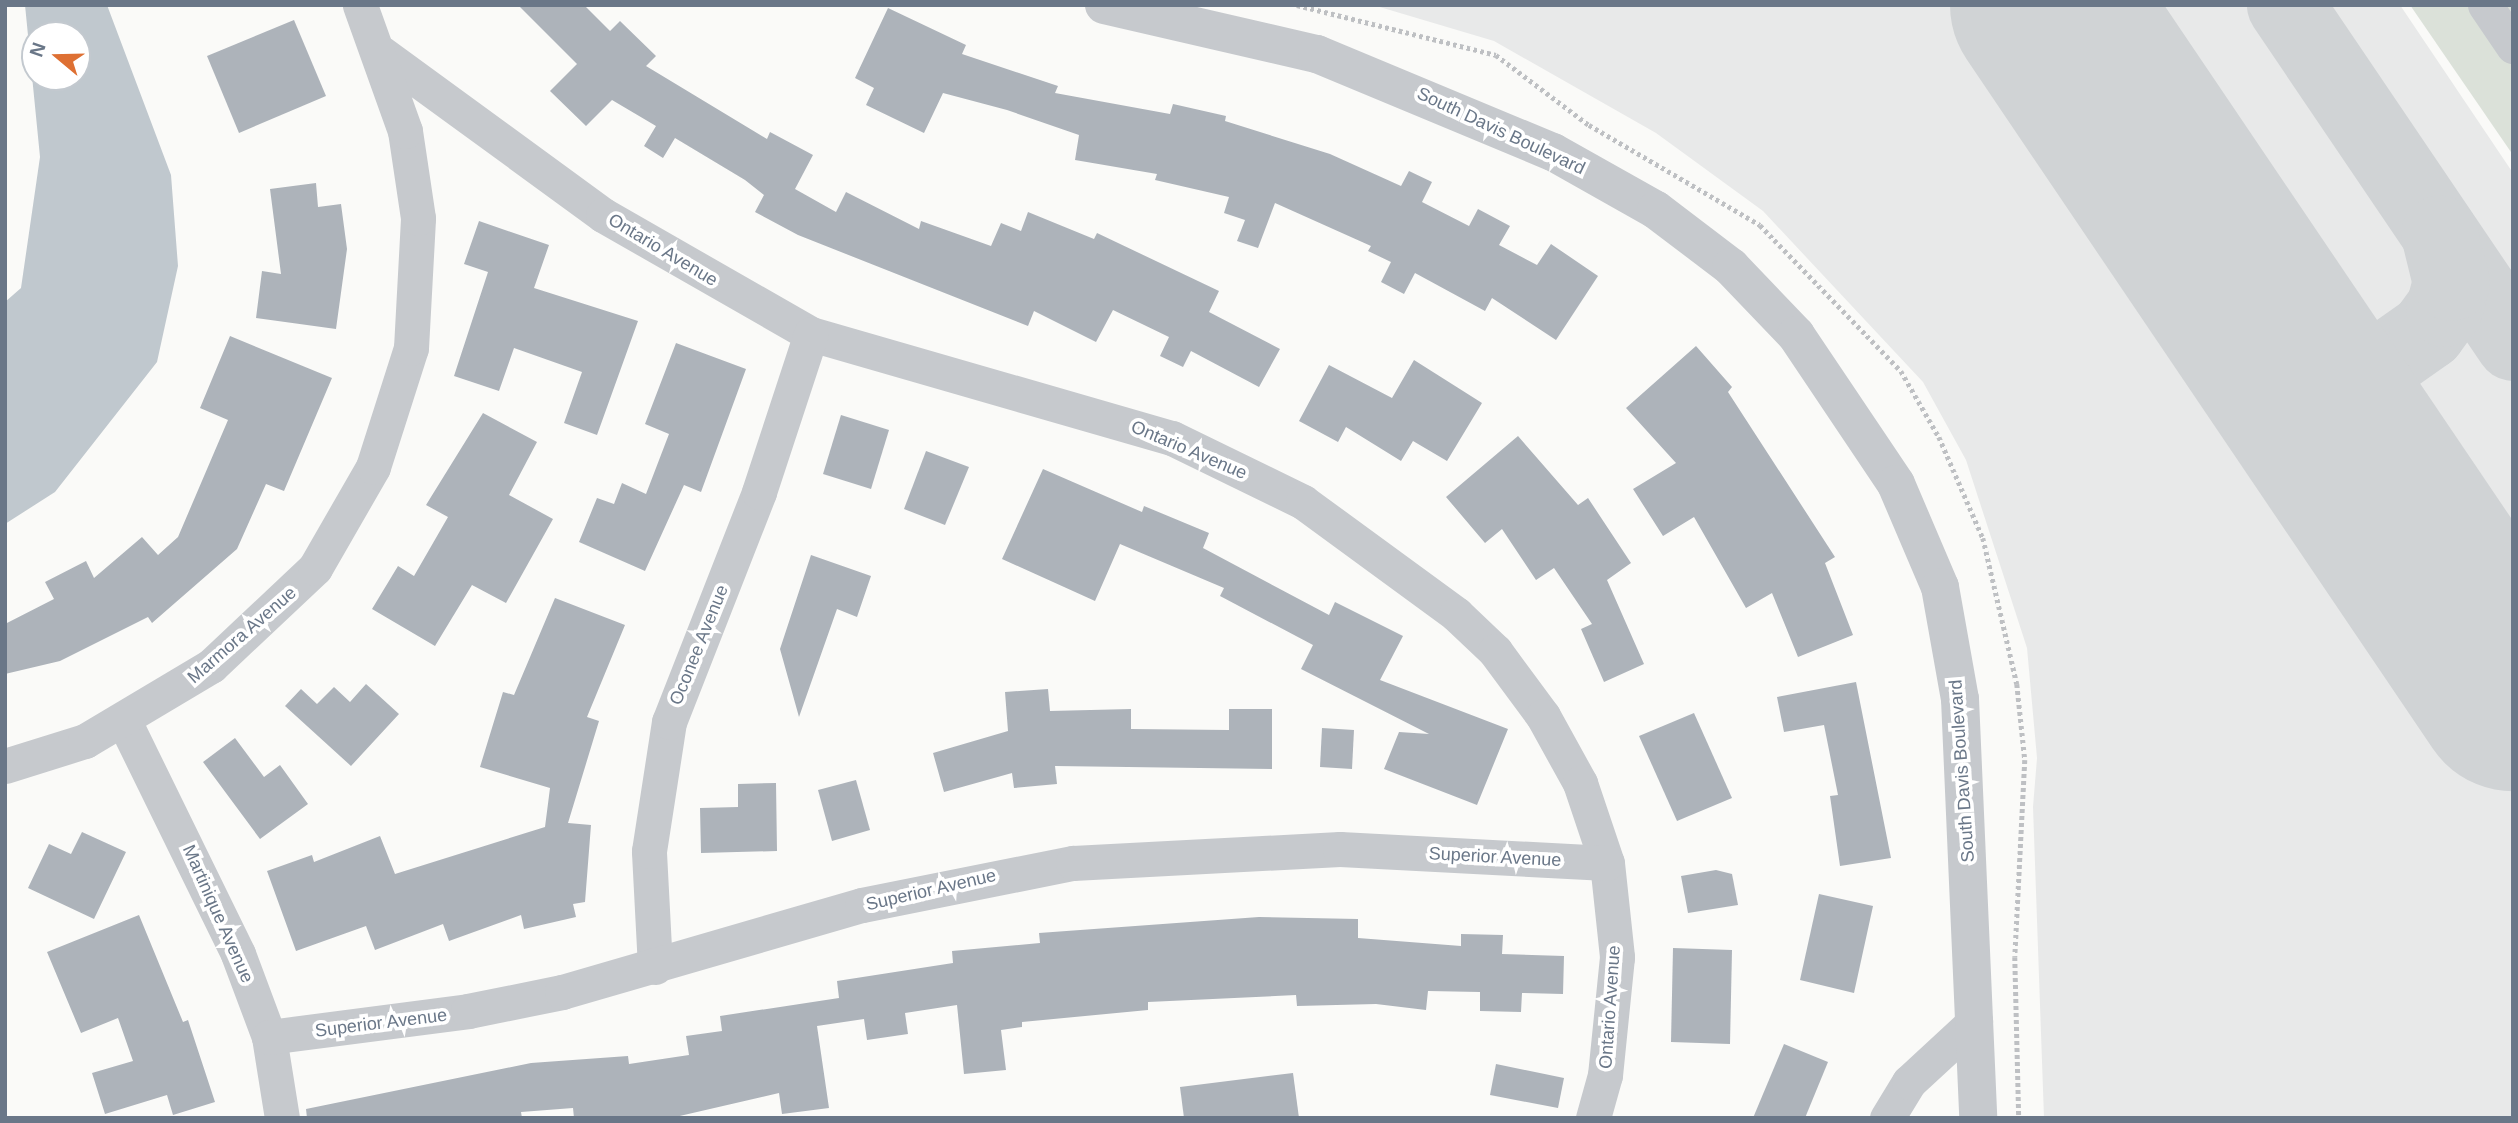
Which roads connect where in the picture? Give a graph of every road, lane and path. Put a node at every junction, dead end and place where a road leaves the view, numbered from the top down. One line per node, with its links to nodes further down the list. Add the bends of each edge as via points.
1 (360, 5): 6 (street, Marmora Avenue)
2 (1104, 5): 12 (street, South Davis Boulevard, via 1317,54 1553,152 1667,218 1731,267 1796,335 1896,484 1940,587 1960,699)
3 (1297, 5): 18 (path, via 1496,55 1588,125 1760,225 1901,372 1939,437 1983,538 2017,684 2025,760 2015,957)
4 (2485, 5): 5 (street)
5 (2513, 46)
6 (381, 53): 7 (street, Ontario Avenue, via 603,215); 8 (street, Marmora Avenue, via 412,163 418,261 411,348 373,467 335,540 294,593 211,666)
7 (811, 334): 10 (street, Ontario Avenue, via 1136,425 1239,469 1334,522 1456,614 1520,681 1574,772); 11 (street, Oconee Avenue, via 759,492 668,722 649,851)
8 (124, 721): 9 (street, Marmora Avenue); 13 (street, Martinique Avenue, via 203,873)
9 (5, 766)
10 (1607, 863): 11 (street, Superior Avenue, via 1340,849 1073,863 862,905); 15 (street, Ontario Avenue, via 1617,957 1605,1075)
11 (656, 967): 13 (street, Superior Avenue, via 468,1012)
12 (1975, 1021): 16 (street, via 1909,1082); 17 (street, South Davis Boulevard)
13 (269, 1037): 14 (street, Martinique Avenue)
14 (282, 1118)
15 (1593, 1118)
16 (1887, 1118)
17 (1978, 1118)
18 (2019, 1118)

